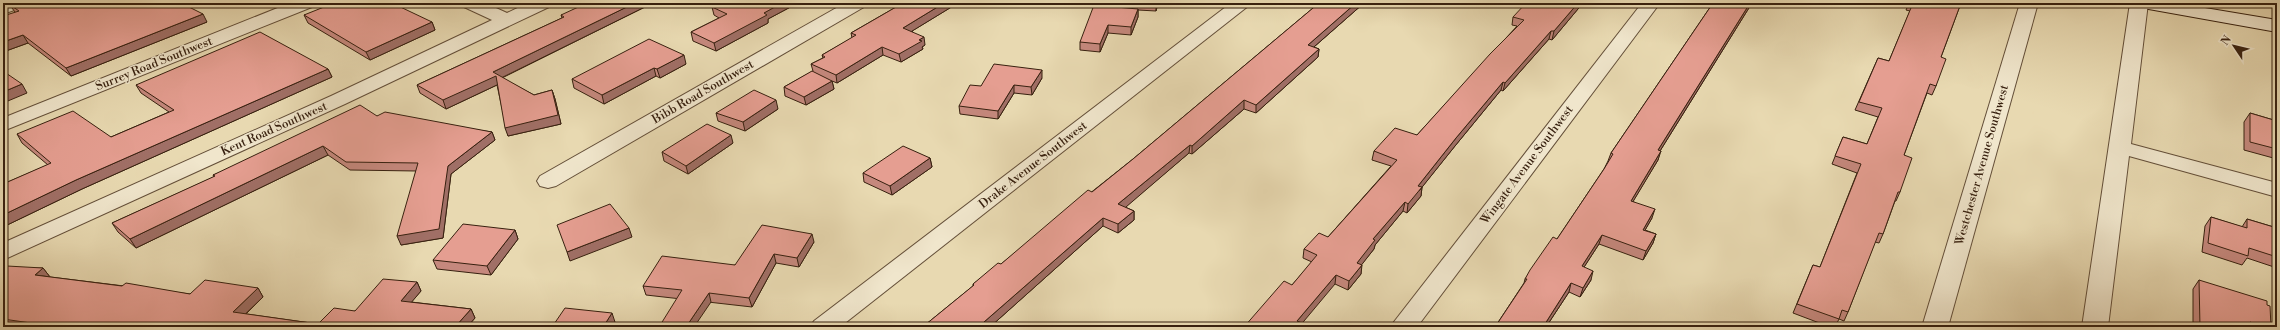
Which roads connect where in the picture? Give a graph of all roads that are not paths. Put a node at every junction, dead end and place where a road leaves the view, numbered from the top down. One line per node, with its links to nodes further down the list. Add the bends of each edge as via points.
1 (17, 3): 11 (street)
2 (306, 3): 14 (street, Surrey Road Southwest)
3 (470, 3): 12 (street)
4 (543, 3): 12 (street, Kent Road Southwest)
5 (858, 3): 16 (street, Bibb Road Southwest)
6 (1243, 3): 19 (street, Drake Avenue Southwest)
7 (1651, 3): 20 (street, Wingate Avenue Southwest)
8 (2029, 3): 21 (street, Westchester Avenue Southwest)
9 (2139, 3): 15 (street)
10 (2143, 3): 13 (street)
11 (3, 8)
12 (506, 20): 18 (street, Kent Road Southwest, via 338,100)
13 (2277, 26)
14 (3, 125)
15 (2119, 146): 17 (street); 22 (street)
16 (548, 181)
17 (2277, 190)
18 (3, 252)
19 (823, 327)
20 (1403, 327)
21 (1935, 327)
22 (2095, 327)

